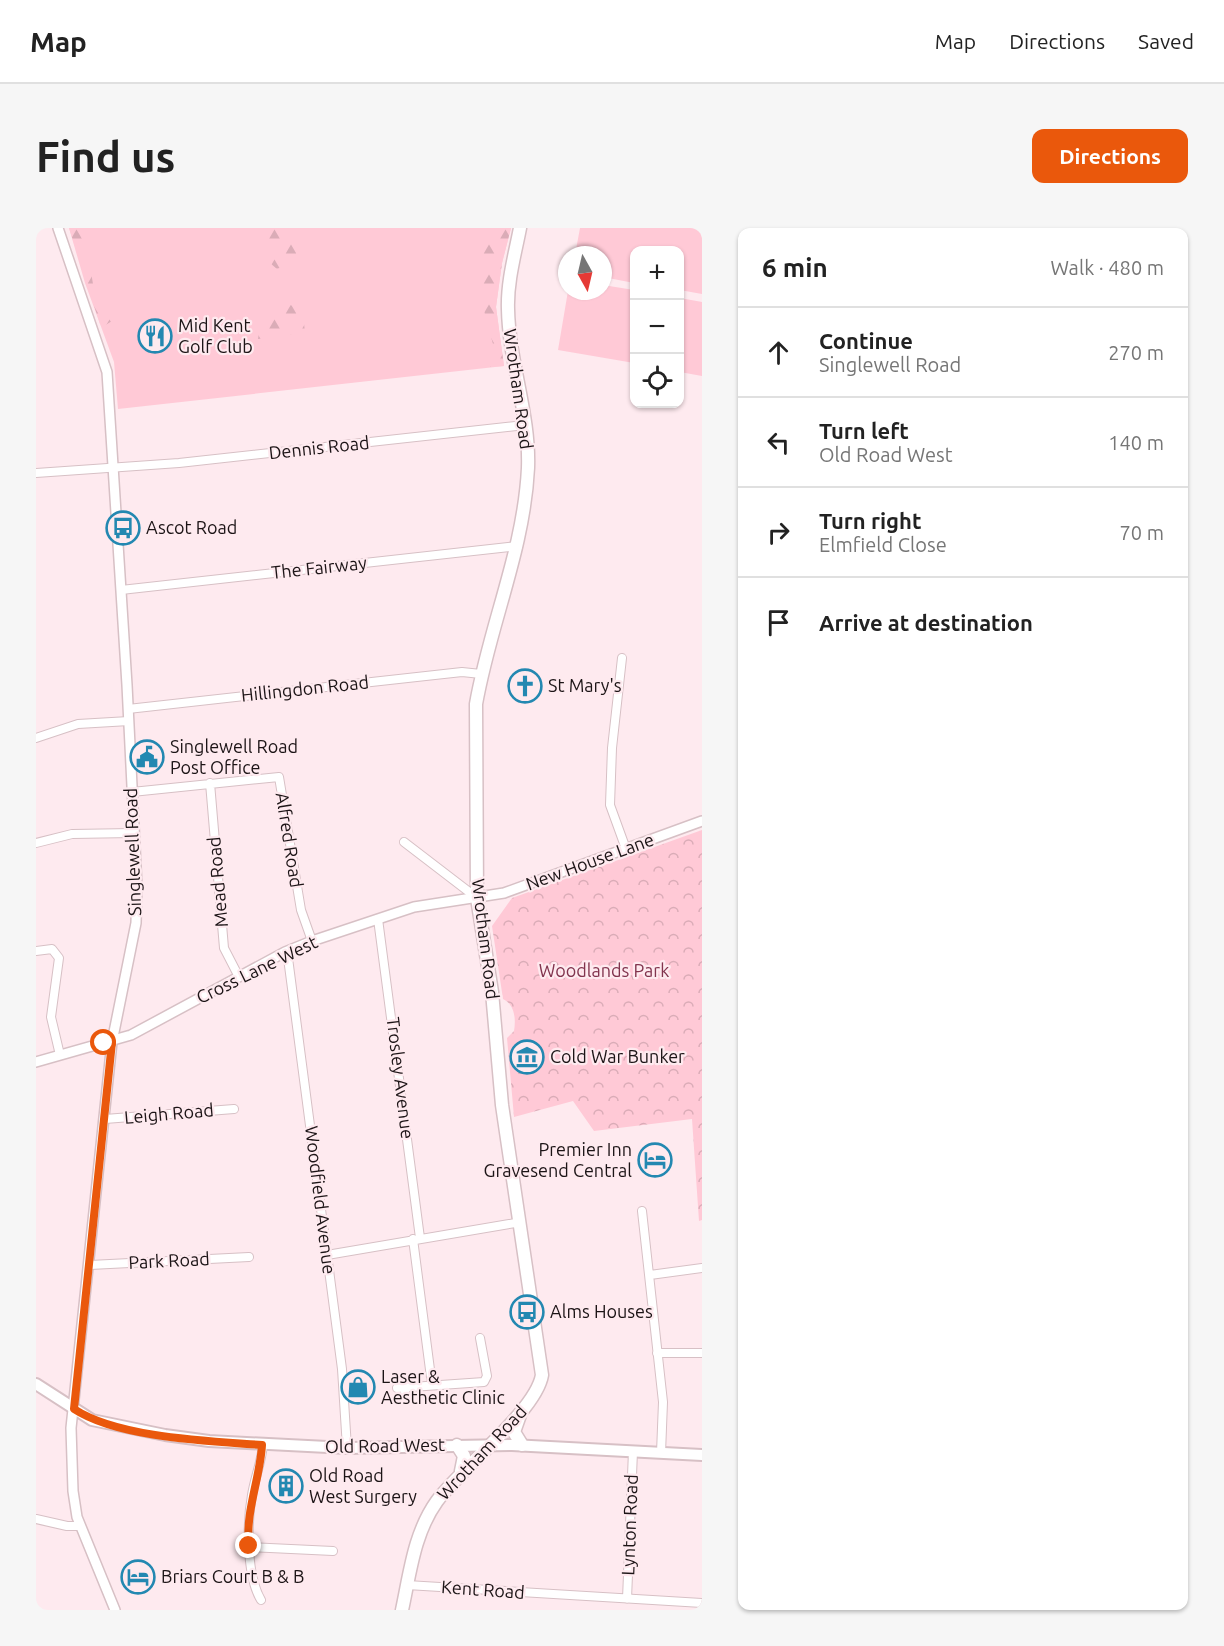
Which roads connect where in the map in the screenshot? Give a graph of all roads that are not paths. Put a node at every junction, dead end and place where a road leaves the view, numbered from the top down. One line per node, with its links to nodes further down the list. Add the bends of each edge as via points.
1 (58, 228): 4 (street, Singlewell Road, via 105,362)
2 (520, 228): 3 (main road, Wrotham Road, via 507,304)
3 (525, 424): 4 (street, Dennis Road); 6 (main road, Wrotham Road, via 528,468)
4 (113, 469): 5 (street); 7 (street, Singlewell Road)
5 (36, 473)
6 (518, 546): 7 (street, The Fairway); 9 (main road, Wrotham Road)
7 (121, 590): 10 (street, Singlewell Road)
8 (622, 658): 19 (street, via 610,804)
9 (481, 674): 10 (street, Hillingdon Road, via 462,672); 20 (main road, Wrotham Road, via 476,704)
10 (128, 709): 11 (street, Singlewell Road)
11 (129, 721): 12 (street, via 82,724); 14 (street, Singlewell Road)
12 (36, 738)
13 (210, 783): 14 (street, Alfred Road); 22 (street, Alfred Road, via 279,777 301,910); 25 (street, Mead Road, via 224,948)
14 (132, 792): 16 (street, Singlewell Road)
15 (702, 821): 19 (street, New House Lane)
16 (133, 833): 18 (street, via 72,834); 26 (street, Singlewell Road, via 136,923)
17 (404, 842): 20 (street)
18 (36, 843)
19 (626, 849): 20 (street, New House Lane, via 536,883)
20 (477, 898): 21 (street, Cross Lane West, via 414,907); 32 (main road, Wrotham Road)
21 (378, 919): 22 (street, Cross Lane West); 33 (street, Trosley Avenue)
22 (312, 941): 24 (street, Cross Lane West)
23 (36, 951): 27 (street, via 52,949 59,958 51,1017)
24 (285, 952): 25 (street, Cross Lane West); 34 (street, Woodfield Avenue)
25 (239, 977): 26 (street, Cross Lane West)
26 (112, 1042): 27 (street, Cross Lane West); 30 (street, Singlewell Road)
27 (60, 1055): 28 (street, Cross Lane West)
28 (36, 1062)
29 (234, 1109): 30 (street, Leigh Road)
30 (105, 1119): 36 (street, Singlewell Road)
31 (642, 1211): 38 (street)
32 (520, 1222): 33 (street); 46 (main road, Wrotham Road, via 542,1371 536,1392)
33 (417, 1238): 34 (street); 43 (street, Trosley Avenue)
34 (327, 1255): 51 (street, Woodfield Avenue, via 342,1369)
35 (249, 1257): 36 (street, Park Road)
36 (90, 1265): 45 (street, Singlewell Road)
37 (702, 1268): 38 (street)
38 (650, 1275): 40 (street)
39 (480, 1338): 43 (street, via 484,1382)
40 (657, 1353): 41 (street); 53 (street, via 663,1402)
41 (702, 1353)
42 (36, 1384): 45 (main road, Old Road West)
43 (432, 1385): 44 (street, via 401,1388)
44 (405, 1397)
45 (74, 1409): 47 (main road, Old Road West, via 93,1420 165,1435); 57 (street, Singlewell Road, via 73,1491)
46 (520, 1414): 49 (main road, Wrotham Road); 50 (main road, via 514,1432)
47 (262, 1445): 51 (main road, Old Road West); 58 (street, via 252,1498)
48 (457, 1445): 49 (main road, Old Road West); 51 (main road, Old Road West); 55 (main road, via 464,1456)
49 (488, 1445): 50 (main road, Old Road West); 55 (main road, Wrotham Road)
50 (522, 1445): 52 (main road, Old Road West)
51 (347, 1448)
52 (633, 1451): 53 (main road, Old Road West); 61 (street, Lynton Road)
53 (661, 1453): 54 (main road, Old Road West)
54 (702, 1455)
55 (461, 1472): 60 (main road, Wrotham Road, via 424,1523)
56 (36, 1519): 57 (street)
57 (79, 1526): 64 (street, Singlewell Road)
58 (249, 1546): 59 (street); 62 (street, via 254,1585)
59 (333, 1551)
60 (407, 1585): 61 (street, Kent Road); 65 (main road, Wrotham Road)
61 (627, 1599): 63 (street, Kent Road)
62 (261, 1600)
63 (702, 1603)
64 (115, 1610)
65 (402, 1610)

